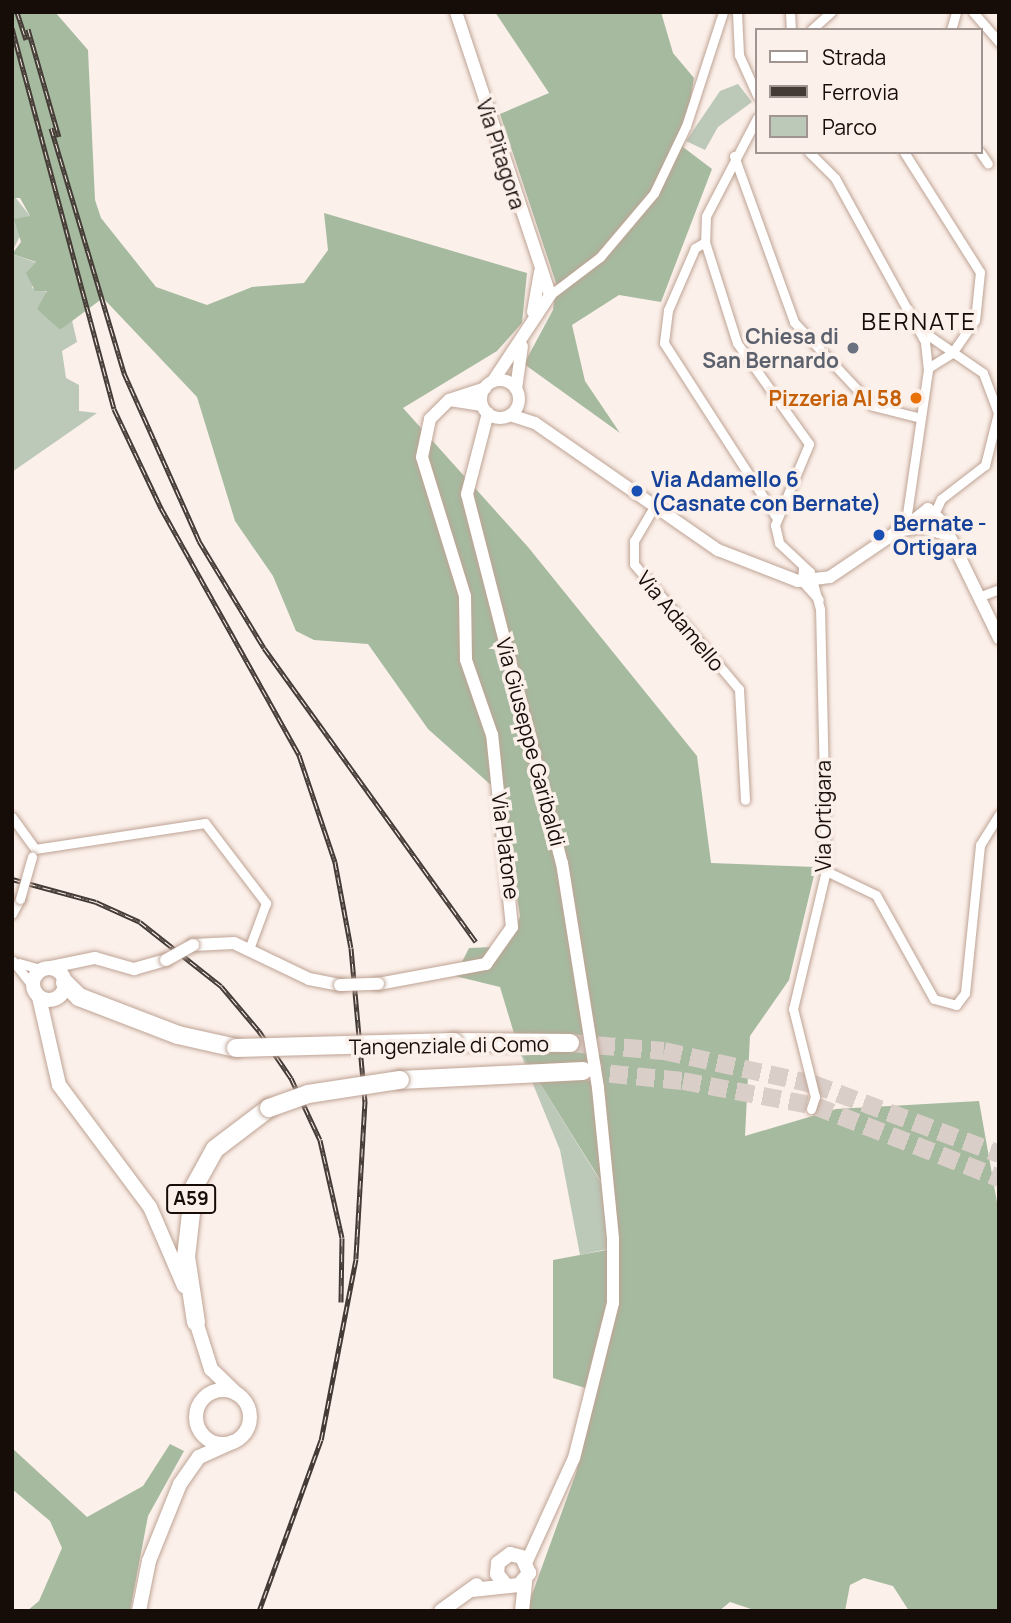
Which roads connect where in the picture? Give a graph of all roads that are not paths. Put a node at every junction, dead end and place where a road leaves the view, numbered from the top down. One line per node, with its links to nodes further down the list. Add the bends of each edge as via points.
1 (456, 12): 18 (street, Via Pitagora)
2 (723, 12): 19 (street, via 686,126 654,193 600,257)
3 (737, 12): 8 (street, via 739,55)
4 (831, 12): 6 (street)
5 (973, 12): 7 (street)
6 (817, 28)
7 (999, 42)
8 (755, 91)
9 (755, 121): 13 (street)
10 (811, 154): 21 (street, via 835,178)
11 (905, 154): 23 (street, via 980,272 979,305)
12 (981, 154): 14 (street)
13 (734, 156): 15 (street); 16 (street)
14 (988, 164)
15 (724, 173): 16 (street); 17 (street, via 705,221)
16 (742, 179): 29 (street, via 794,322 873,405)
17 (705, 242): 32 (street, via 737,343 809,444 810,454); 32 (street, via 695,248 668,310 664,342)
18 (541, 268): 19 (street, Via Pitagora); 20 (street)
19 (551, 295): 20 (street)
20 (530, 323): 22 (street)
21 (921, 330): 23 (street); 24 (street)
22 (522, 342): 25 (street); 26 (street)
23 (953, 353): 24 (street); 33 (street, via 990,382 997,426 985,466 940,499)
24 (928, 370): 29 (street)
25 (489, 384): 26 (street); 27 (street); 28 (street)
26 (518, 394): 28 (street, Via Giuseppe Garibaldi); 30 (street)
27 (449, 400): 28 (street); 45 (street, Via Platone, bridge, via 429,419 422,457 465,596 466,660 492,735 512,927 486,964 378,984 340,985 309,979)
28 (495, 412): 30 (street); 62 (street, Via Giuseppe Garibaldi, via 478,450 467,494 562,863 590,1038 613,1239 613,1303 574,1458 543,1529)
29 (921, 418): 33 (street)
30 (536, 423): 31 (street)
31 (655, 505): 34 (street, via 733,559); 39 (street, Via Adamello, via 634,541 634,564 739,690)
32 (776, 517): 34 (street, Via Ortigara, via 779,543)
33 (922, 519): 34 (street); 36 (street, via 949,535)
34 (810, 580): 37 (street, Via Ortigara); 37 (street)
35 (999, 589): 36 (street)
36 (981, 596): 38 (street)
37 (819, 600): 43 (street, Via Ortigara)
38 (999, 638)
39 (745, 800)
40 (999, 816): 43 (street, via 986,829 965,993 956,1005 934,999 876,895)
41 (12, 817): 42 (street)
42 (33, 853): 44 (street, bridge); 45 (street, via 205,823 266,903)
43 (826, 871): 54 (street, Via Ortigara, via 793,1009 816,1097)
44 (12, 914)
45 (249, 949): 46 (street, Via Platone, bridge, via 211,941 134,969)
46 (80, 959): 48 (street, Via Platone); 49 (street)
47 (13, 960): 48 (street); 50 (street)
48 (46, 968): 49 (main road); 50 (main road)
49 (62, 986): 50 (main road); 51 (main road); 52 (highway, Tangenziale di Como, bridge, via 79,997 178,1035 236,1048)
50 (36, 991): 51 (main road)
51 (48, 1030): 55 (main road, via 59,1086 150,1207)
52 (570, 1043)
53 (583, 1071): 55 (highway, Tangenziale di Como / A59, bridge, via 400,1080 307,1094 269,1108 215,1149 194,1187 186,1257)
54 (811, 1109)
55 (196, 1322): 56 (main road)
56 (205, 1356): 57 (main road, via 219,1382); 58 (main road)
57 (237, 1394): 58 (main road, via 216,1390); 60 (main road, via 250,1415 246,1432)
58 (204, 1398): 59 (main road)
59 (198, 1427): 60 (main road, via 208,1440); 61 (main road, via 200,1444)
60 (233, 1442): 61 (main road, via 209,1449)
61 (187, 1473): 67 (main road, via 163,1518)
62 (522, 1558): 63 (main road, via 504,1556); 64 (main road)
63 (496, 1568): 64 (main road); 65 (main road)
64 (515, 1584): 65 (main road); 66 (main road)
65 (472, 1590): 68 (main road)
66 (522, 1608)
67 (139, 1611)
68 (441, 1611)

